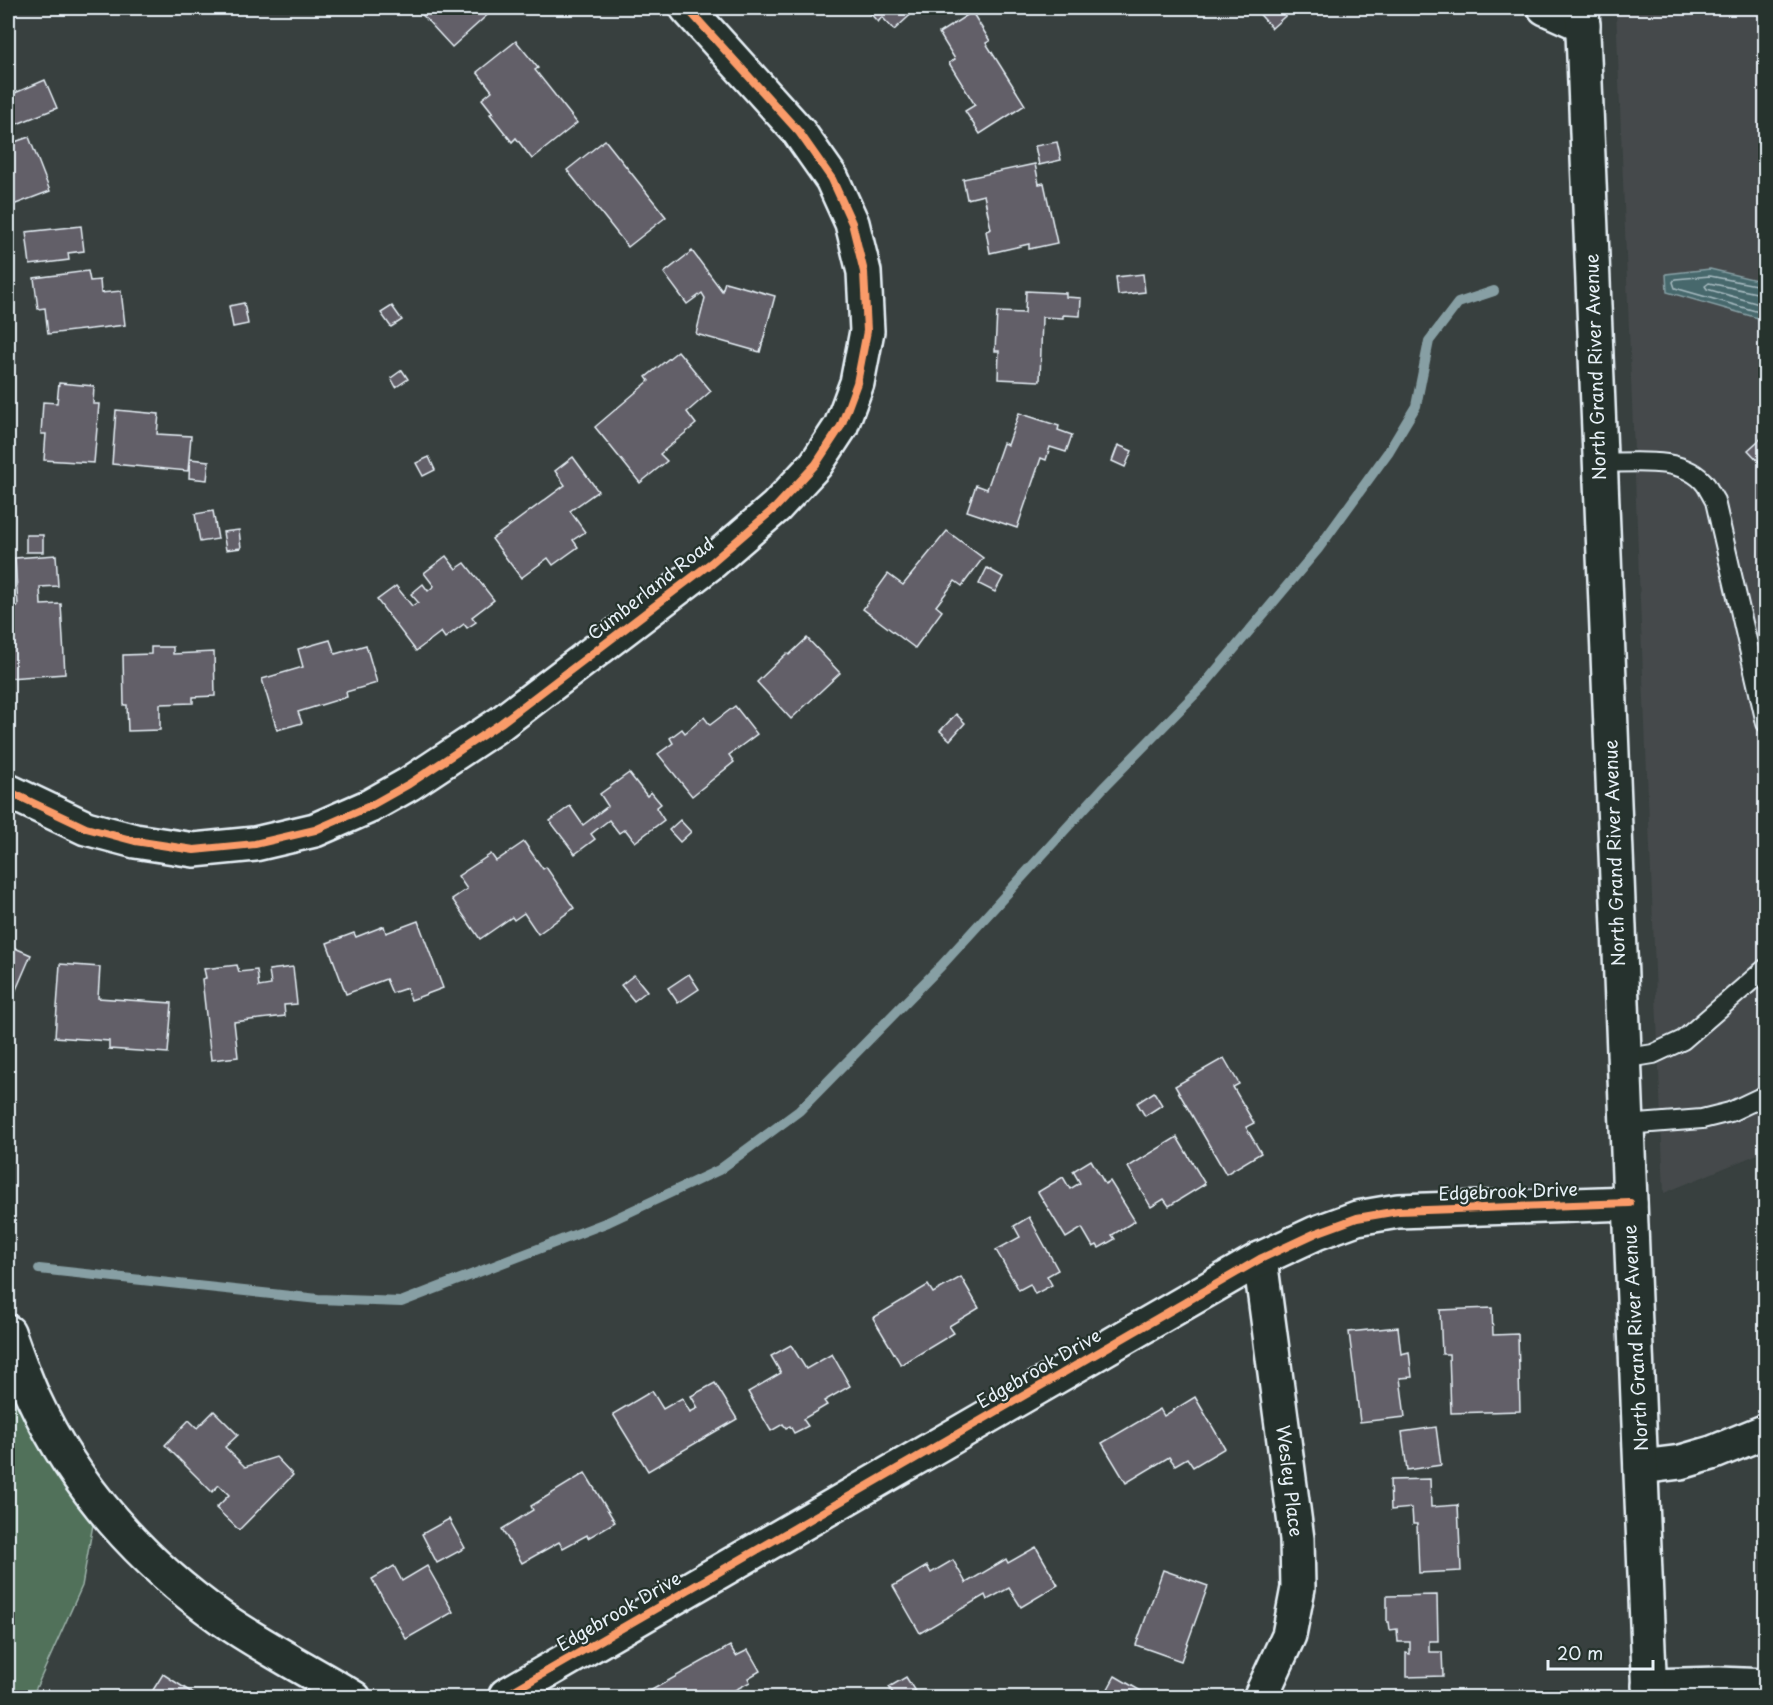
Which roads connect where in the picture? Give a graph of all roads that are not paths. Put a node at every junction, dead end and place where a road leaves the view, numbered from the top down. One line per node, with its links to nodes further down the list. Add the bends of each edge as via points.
1 (687, 8): 6 (street, Cumberland Road, via 799,132 832,179 852,223 864,272 867,331 857,383 841,426 816,464 776,507 711,563 501,723 409,784 315,830 255,844 194,850 86,828)
2 (1545, 8): 3 (street)
3 (1582, 16): 4 (street, North Grand River Avenue)
4 (1599, 463): 5 (lane, via 1660,462 1689,471 1705,484 1715,501); 8 (street, North Grand River Avenue)
5 (1766, 723)
6 (8, 791)
7 (1766, 969): 8 (lane, via 1683,1040 1653,1054)
8 (1623, 1059): 10 (street, North Grand River Avenue)
9 (1766, 1095): 10 (lane, via 1730,1112 1702,1119)
10 (1626, 1125): 11 (street, North Grand River Avenue)
11 (1630, 1203): 12 (street, Edgebrook Drive, via 1398,1211 1357,1218); 15 (street, North Grand River Avenue)
12 (1260, 1259): 18 (street, Edgebrook Drive); 20 (street, Wesley Place, via 1297,1539 1298,1588 1289,1635)
13 (8, 1332): 19 (street, via 34,1400 58,1444 97,1502 131,1542 165,1575 222,1618)
14 (1766, 1431): 15 (street, via 1681,1462)
15 (1641, 1467): 17 (street, North Grand River Avenue)
16 (1766, 1686): 17 (street, via 1719,1684)
17 (1650, 1692)
18 (504, 1697)
19 (354, 1698)
20 (1260, 1698)

